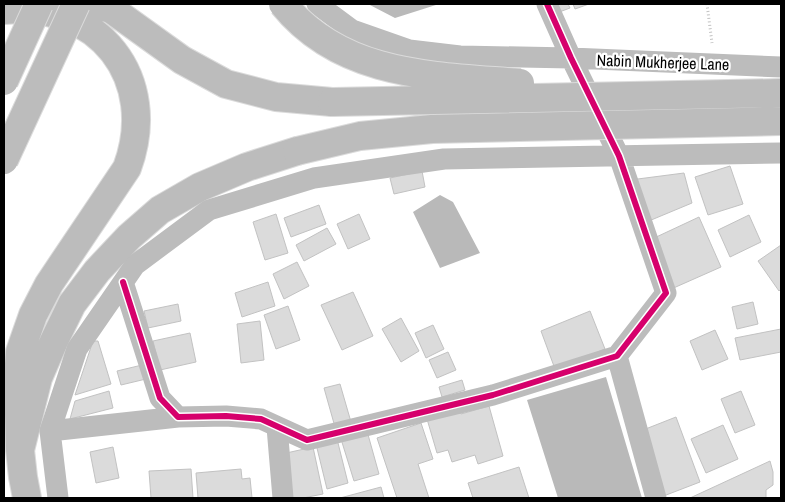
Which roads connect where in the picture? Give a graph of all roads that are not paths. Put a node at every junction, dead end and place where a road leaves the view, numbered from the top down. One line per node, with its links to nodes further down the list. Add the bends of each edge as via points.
1 (11, 4): 8 (main road)
2 (39, 4): 11 (main road, bridge)
3 (76, 4): 17 (main road, bridge)
4 (93, 4): 13 (main road, bridge, via 111,9 182,60 226,84 276,97 332,102)
5 (282, 4): 13 (main road, bridge, via 332,46 361,60 396,70)
6 (317, 4): 9 (street, Nabin Mukherjee Lane, via 352,30 409,50 460,56)
7 (547, 4): 9 (street)
8 (4, 8): 23 (main road, via 42,9 61,14 94,32 119,59 128,76 137,113 134,150 127,168 48,284 20,352)
9 (571, 58): 10 (street, Nabin Mukherjee Lane); 16 (street)
10 (781, 67)
11 (4, 81)
12 (781, 93): 13 (main road, bridge)
13 (674, 95)
14 (781, 121): 23 (main road, bridge, via 442,128 360,136 297,151 200,187 160,210 129,237 97,270 72,304 38,378)
15 (781, 153): 16 (street)
16 (619, 156): 18 (street, via 444,159 314,178 209,210 135,265); 19 (street, via 666,293)
17 (4, 160)
18 (123, 282): 20 (street, via 160,398); 22 (street, via 77,349)
19 (618, 356): 21 (street, via 493,395 307,440); 27 (street)
20 (178, 417): 21 (street, via 261,419); 22 (street)
21 (277, 427): 26 (street)
22 (50, 432): 25 (street)
23 (20, 450): 24 (main road)
24 (27, 498)
25 (58, 498)
26 (283, 498)
27 (656, 498)

